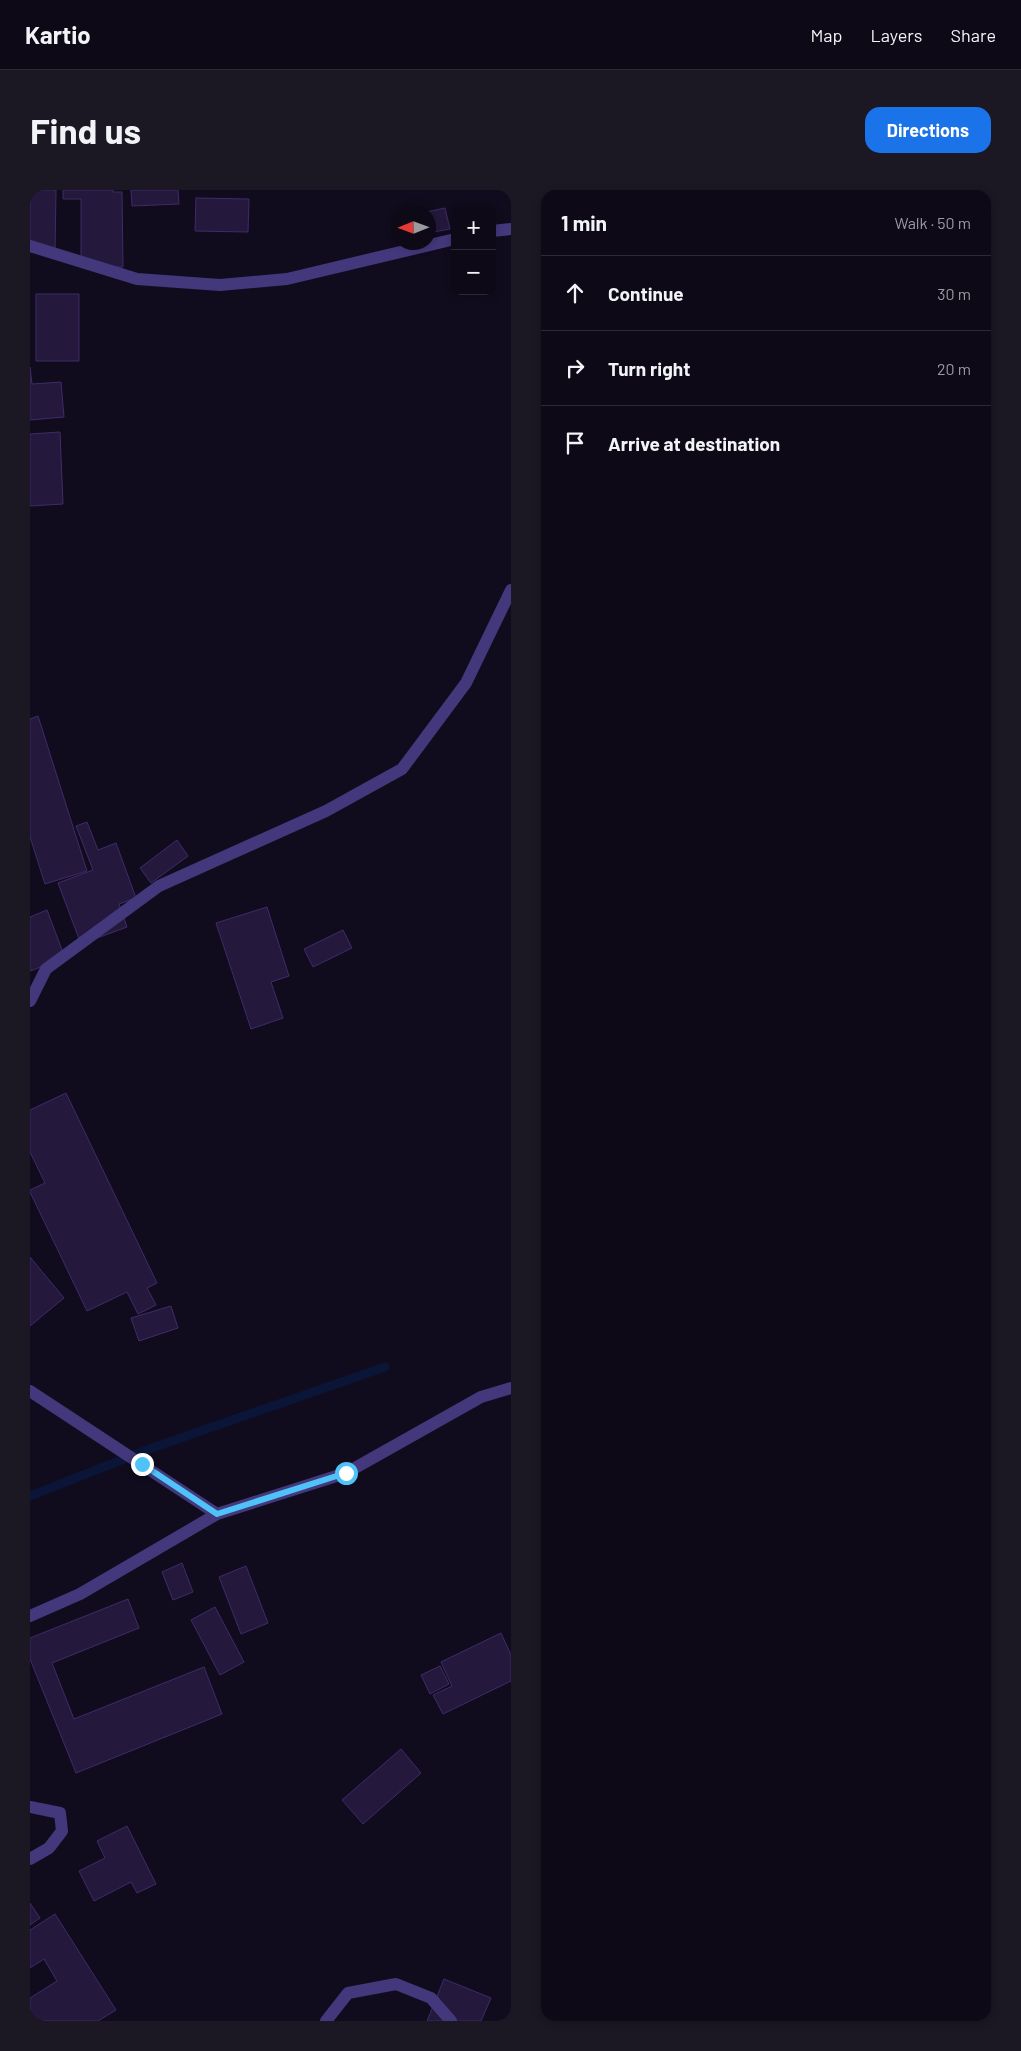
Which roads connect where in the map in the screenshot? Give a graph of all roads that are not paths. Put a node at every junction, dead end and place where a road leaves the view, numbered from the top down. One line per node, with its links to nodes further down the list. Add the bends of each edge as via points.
1 (511, 229): 2 (street)
2 (496, 231)
3 (451, 240): 4 (street, via 287,279 220,285 137,279)
4 (30, 246)
5 (511, 590): 6 (street, via 466,683 402,769 326,811 159,886 46,969)
6 (30, 1000)
7 (511, 1388): 9 (street, via 481,1397 346,1473)
8 (30, 1391): 9 (street)
9 (217, 1514): 10 (street, via 80,1594)
10 (30, 1616)
11 (30, 1806): 12 (street, via 60,1813 62,1830 49,1848)
12 (30, 1859)
13 (326, 2021): 14 (street, via 348,1993 396,1984 431,1998)
14 (451, 2021)

